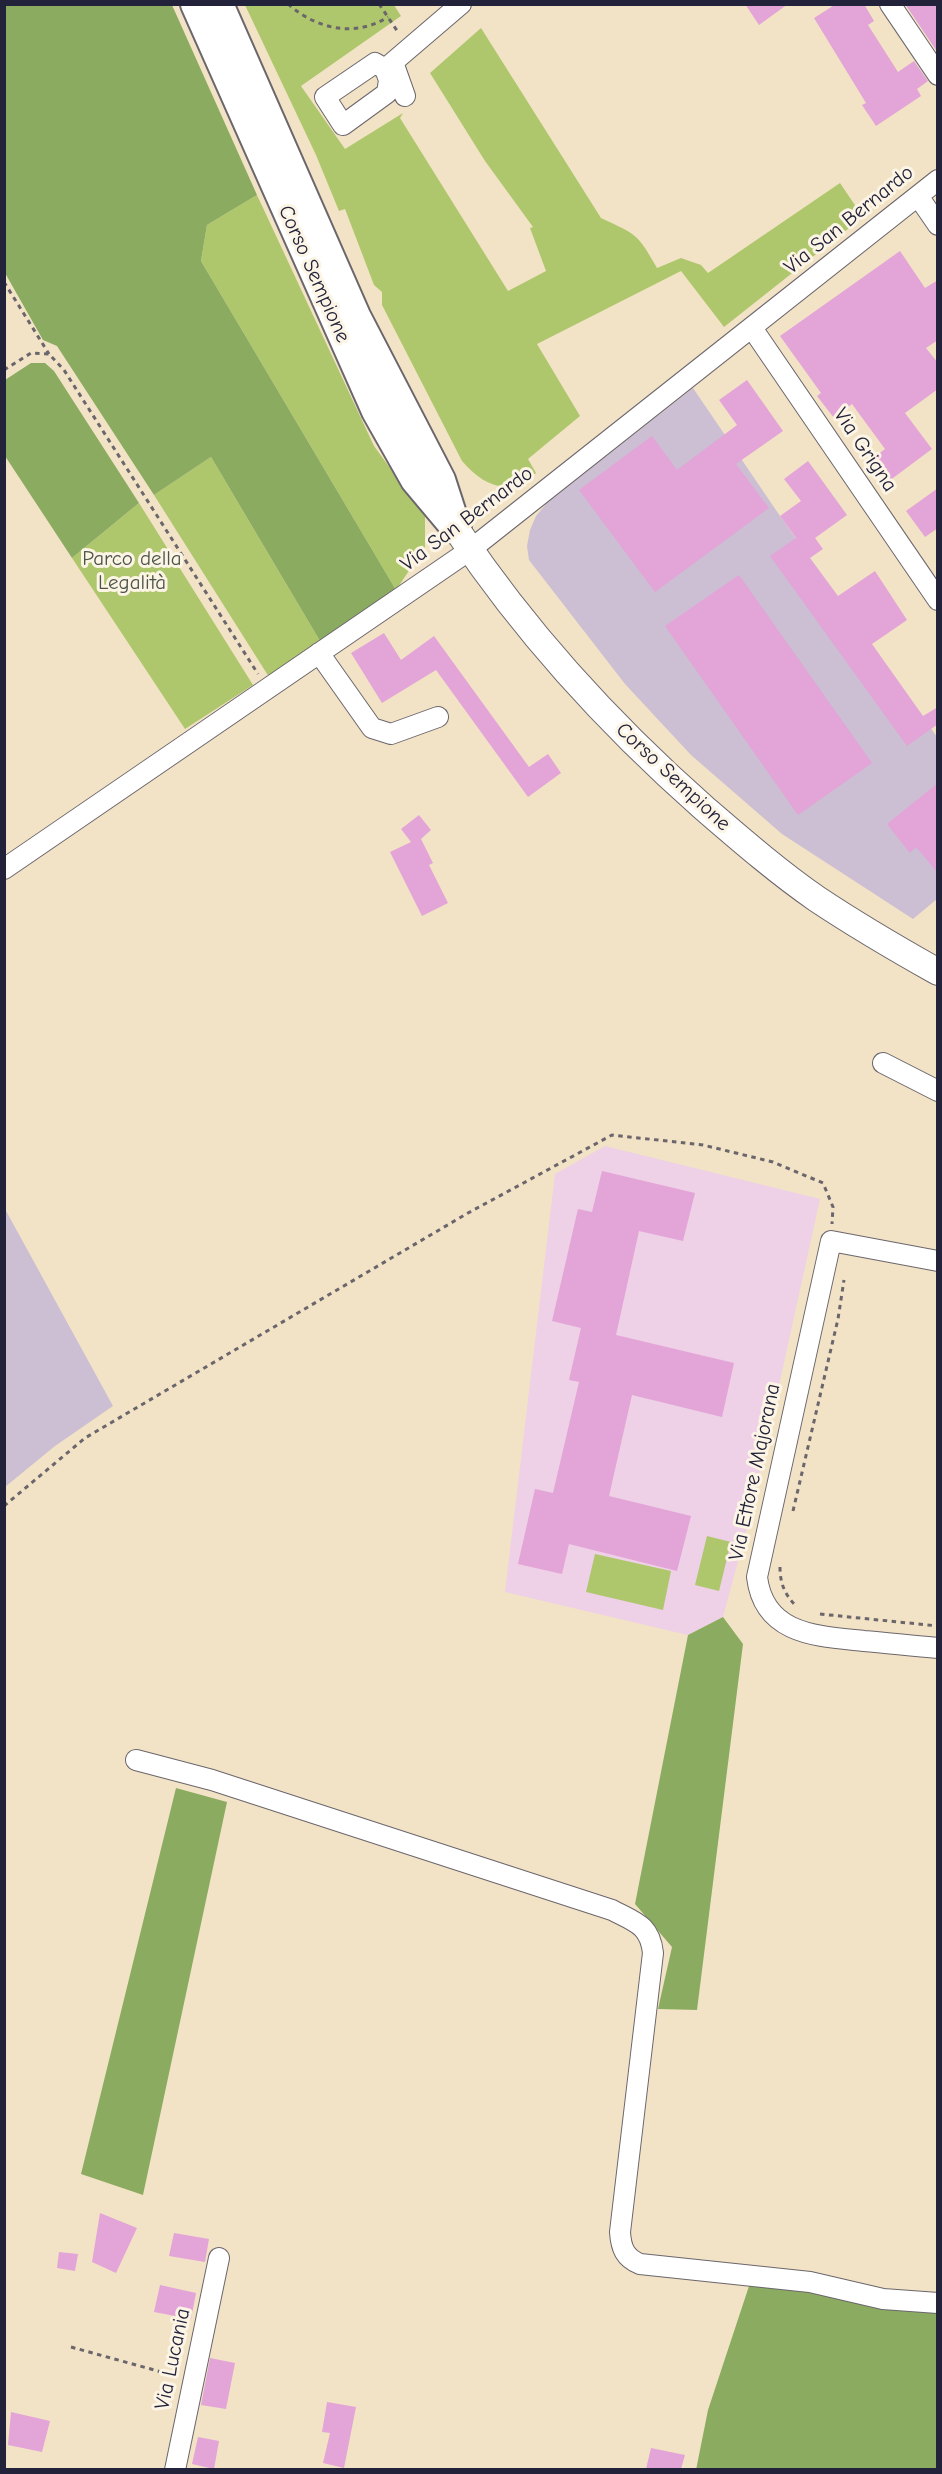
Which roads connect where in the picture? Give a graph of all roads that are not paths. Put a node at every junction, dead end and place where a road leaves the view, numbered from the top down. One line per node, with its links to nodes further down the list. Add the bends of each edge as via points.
1 (195, 4): 11 (highway, Corso Sempione, via 376,411 415,480)
2 (219, 4): 11 (highway, Corso Sempione, via 356,316 441,480)
3 (461, 4): 6 (street, via 389,66)
4 (890, 4): 5 (street)
5 (938, 75)
6 (405, 96)
7 (938, 180): 8 (street, Via San Bernardo)
8 (918, 196): 9 (street); 10 (street, Via San Bernardo)
9 (938, 225)
10 (752, 328): 11 (street, Via San Bernardo); 12 (street, Via Grigna)
11 (463, 540): 13 (street, Via San Bernardo); 16 (main road, Corso Sempione, via 511,609 576,684 676,783 816,898)
12 (938, 600)
13 (319, 653): 14 (street, via 372,728 391,734); 15 (street, Via San Bernardo)
14 (438, 717)
15 (4, 869)
16 (938, 972)
17 (883, 1063): 18 (street)
18 (938, 1091)
19 (938, 1261): 20 (street, Via Ettore Majorana, via 840,1243 757,1576 759,1592 785,1625 823,1637)
20 (938, 1648)
21 (136, 1760): 23 (street, via 212,1780 612,1910 638,1924 651,1937 653,1953 620,2232 621,2243 631,2260 810,2282 883,2299)
22 (219, 2258): 24 (street, Via Lucania)
23 (938, 2303)
24 (175, 2469)

